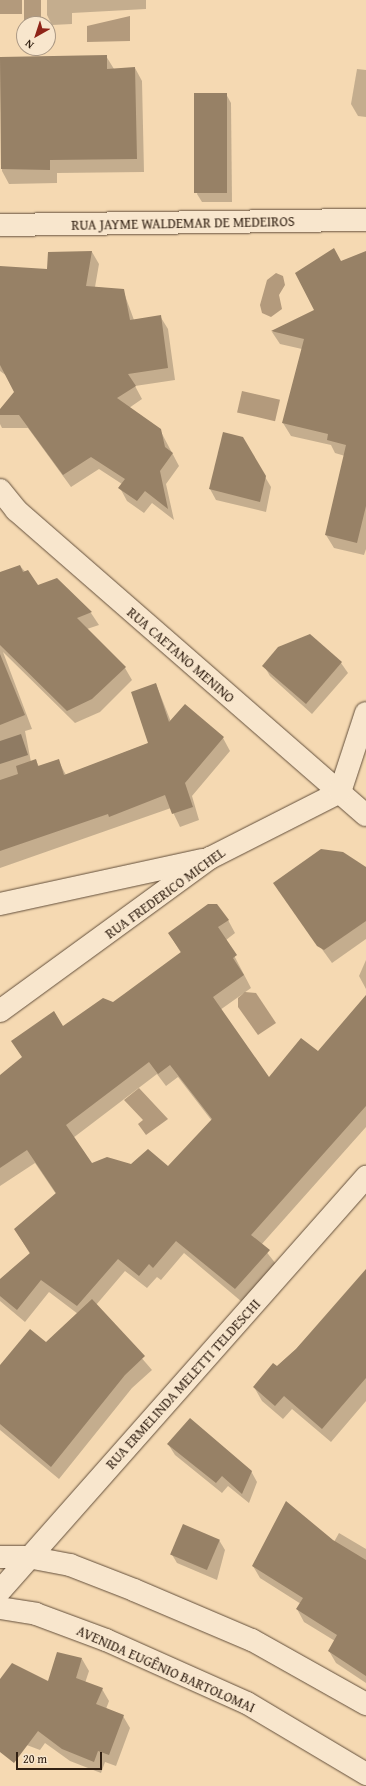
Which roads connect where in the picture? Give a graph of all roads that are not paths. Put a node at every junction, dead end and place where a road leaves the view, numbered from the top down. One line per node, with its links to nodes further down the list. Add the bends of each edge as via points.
1 (366, 220): 2 (street, RUA JAYME WALDEMAR DE MEDEIROS)
2 (0, 225)
3 (0, 490): 4 (street, RUA CAETANO MENINO)
4 (8, 513): 6 (street, RUA CAETANO MENINO)
5 (366, 713): 6 (street)
6 (340, 792): 7 (street, RUA CAETANO MENINO); 8 (street, RUA FREDERICO MICHEL)
7 (366, 815)
8 (210, 858): 9 (street); 10 (street, RUA FREDERICO MICHEL)
9 (0, 904)
10 (0, 1011)
11 (366, 1177): 13 (street, RUA ERMELINDA MELETTI TELDESCHI)
12 (0, 1557): 13 (street)
13 (28, 1557): 14 (street, RUA ERMELINDA MELETTI TELDESCHI); 16 (street, via 70,1565 252,1640)
14 (0, 1591)
15 (0, 1608): 17 (street, AVENIDA EUGÊNIO BARTOLOMAI, via 36,1614 106,1640 247,1703)
16 (366, 1704)
17 (366, 1774)

